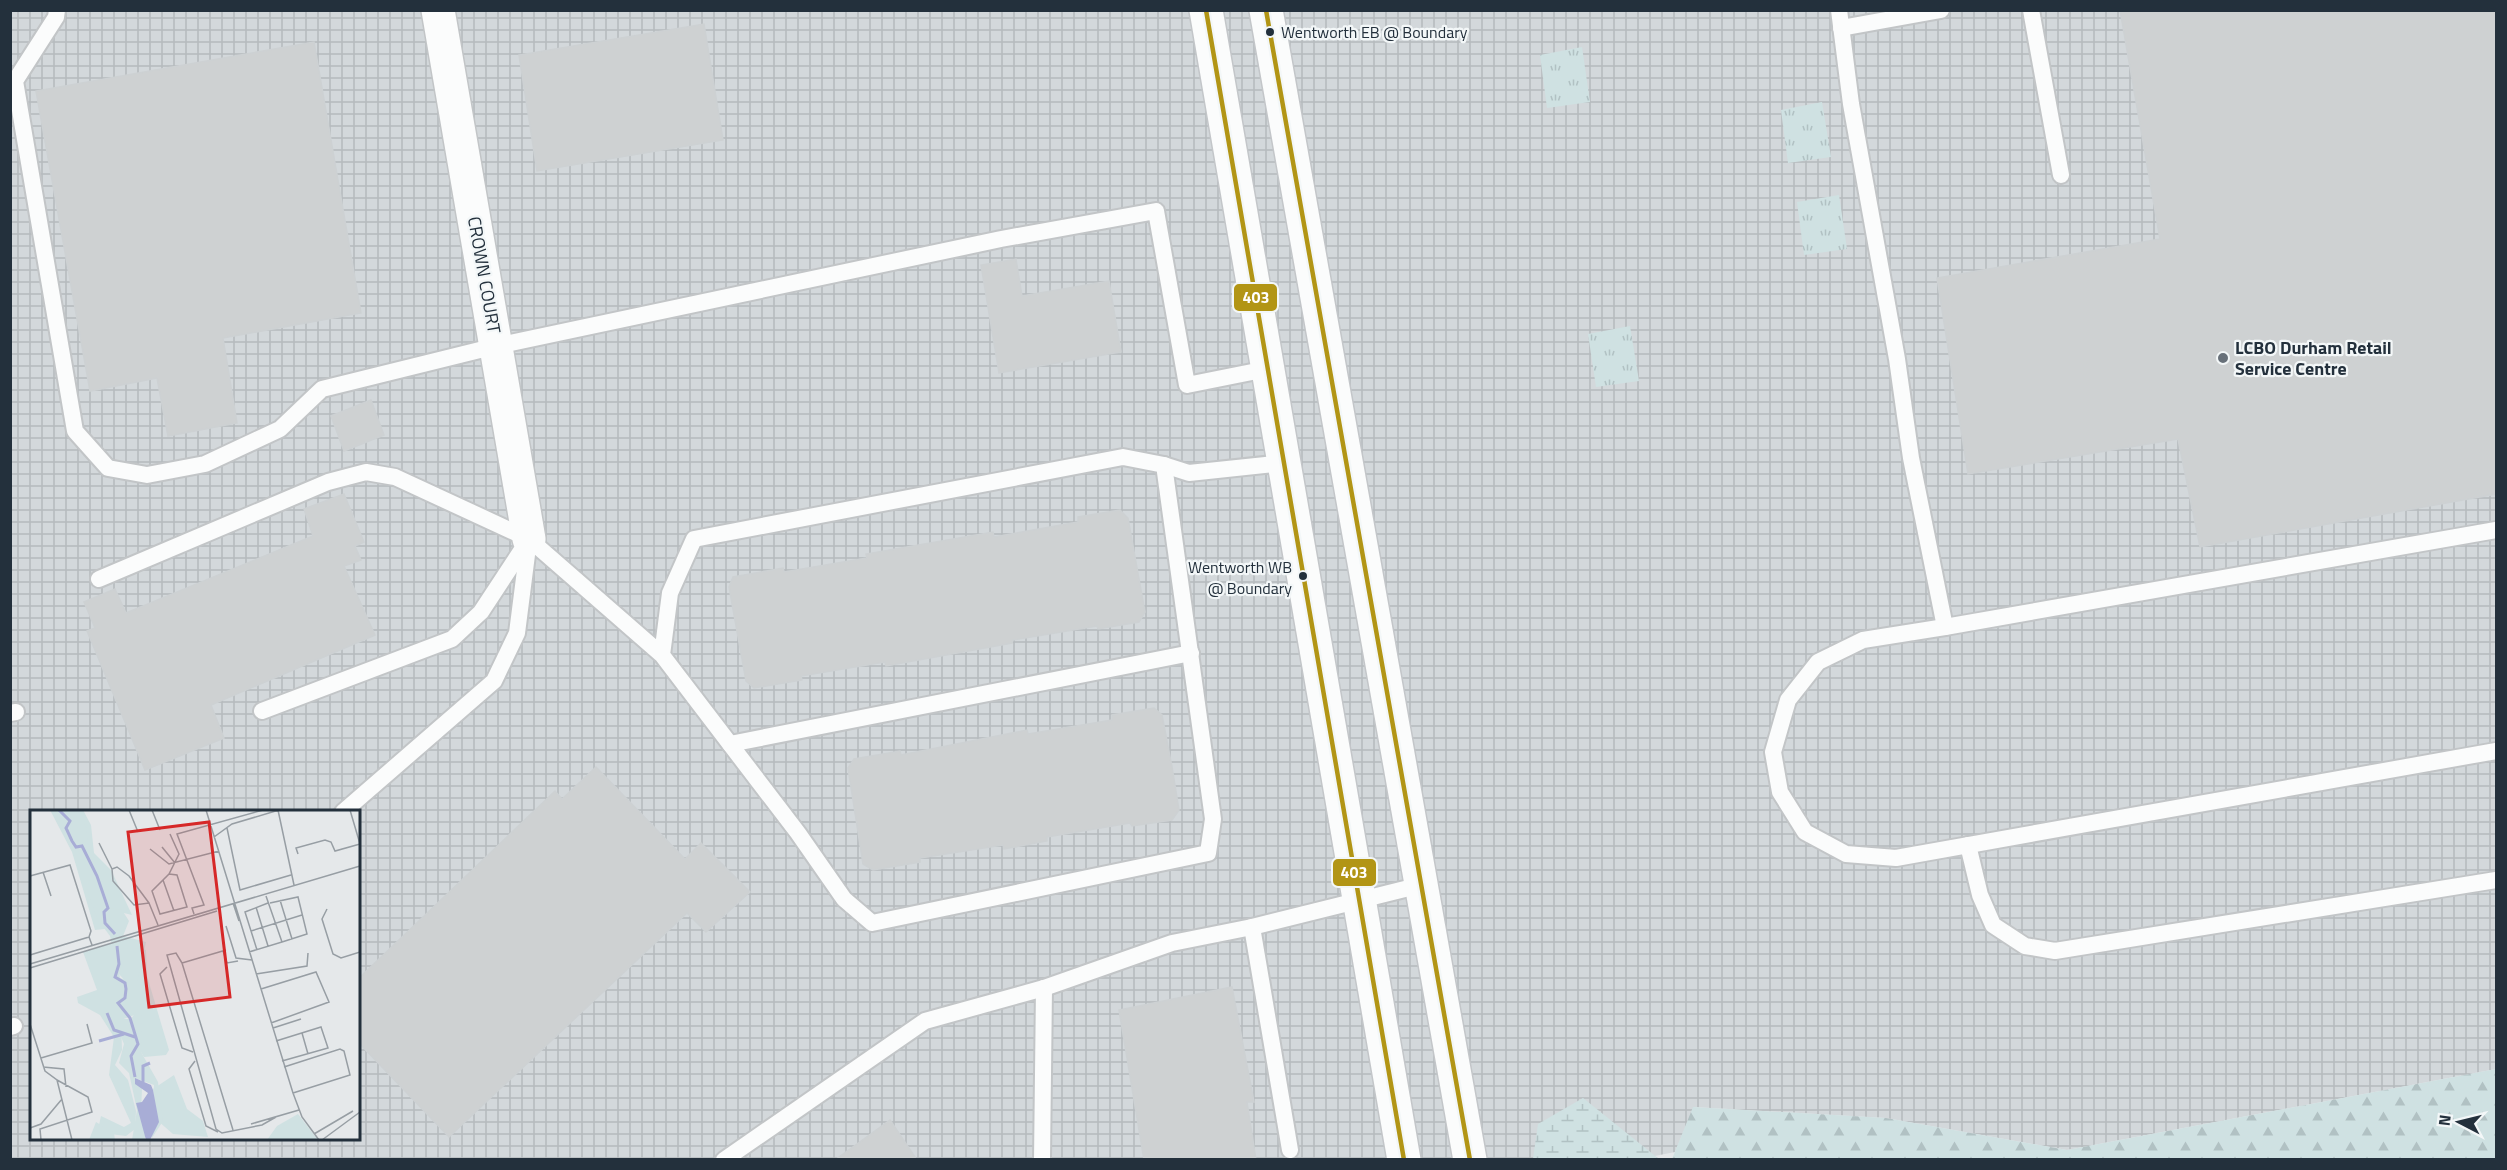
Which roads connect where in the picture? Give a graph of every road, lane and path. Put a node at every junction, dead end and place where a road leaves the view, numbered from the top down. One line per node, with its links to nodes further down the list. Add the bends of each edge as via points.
1 (57, 10): 10 (lane, via 15,81 75,431 108,468 147,475 205,464 280,429 322,389)
2 (438, 10): 10 (main road, CROWN COURT)
3 (1206, 10): 11 (main road)
4 (1266, 10): 26 (main road)
5 (1839, 10): 8 (lane)
6 (1941, 10): 8 (lane)
7 (2031, 10): 9 (lane)
8 (1841, 28): 17 (lane, via 1911,458)
9 (2061, 175)
10 (496, 346): 11 (lane, via 1001,239 1156,211 1187,386); 15 (main road, CROWN COURT)
11 (1267, 369): 12 (main road)
12 (1283, 463): 13 (lane, via 1189,473); 27 (main road)
13 (1164, 465): 18 (lane); 19 (lane, via 1123,457 694,539 670,593)
14 (2496, 530): 17 (lane)
15 (529, 539): 16 (lane, via 396,477 366,472 328,482); 19 (lane); 20 (lane, via 481,612 452,639); 23 (lane, via 517,633 494,681)
16 (99, 579)
17 (1945, 627): 24 (lane, via 1863,640 1818,662 1788,700 1773,752 1780,792 1804,832 1846,854 1896,858)
18 (1191, 653): 21 (lane); 21 (lane, via 1213,819 1208,853 872,923 844,899)
19 (662, 655): 21 (lane)
20 (262, 711)
21 (730, 744)
22 (2496, 751): 24 (lane)
23 (345, 810)
24 (1968, 845): 25 (lane, via 1980,895 1993,925 2025,946 2055,951)
25 (2496, 880)
26 (1422, 885): 27 (lane); 34 (main road)
27 (1358, 900): 28 (lane); 33 (main road)
28 (1252, 927): 29 (lane, via 1172,943); 30 (lane)
29 (1044, 988): 31 (lane, via 925,1021); 32 (lane)
30 (1290, 1150)
31 (724, 1160)
32 (1042, 1160)
33 (1404, 1160)
34 (1470, 1160)

